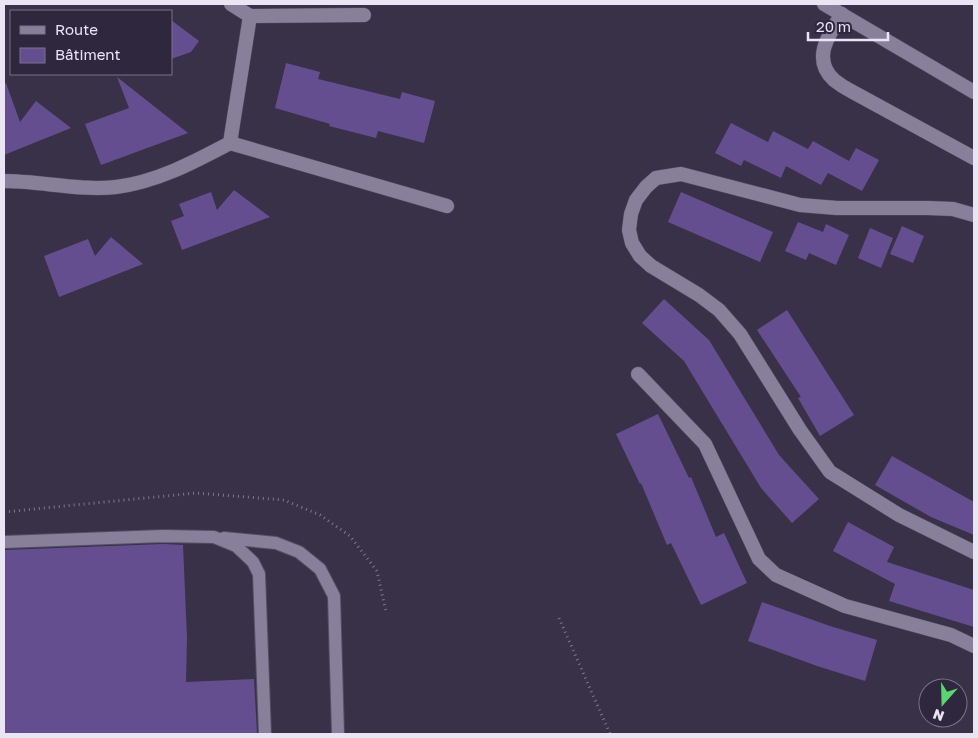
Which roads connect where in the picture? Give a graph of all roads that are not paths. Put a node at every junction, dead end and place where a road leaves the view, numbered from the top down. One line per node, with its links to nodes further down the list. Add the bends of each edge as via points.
1 (231, 4): 5 (street)
2 (824, 4): 3 (street)
3 (842, 14): 6 (street); 8 (street, via 825,40 823,56 826,69 834,80)
4 (364, 15): 5 (street)
5 (250, 16): 7 (street)
6 (974, 92)
7 (230, 143): 9 (street, via 181,169 115,187); 10 (street)
8 (974, 158)
9 (4, 181)
10 (447, 206)
11 (974, 215): 15 (street, via 952,209 800,205 681,174 656,178 646,187 636,200 629,230 640,256 712,305 740,334 830,472 899,515)
12 (638, 374): 16 (street, via 705,444 759,559 776,575 845,606 950,635)
13 (214, 537): 14 (lane); 17 (lane, via 236,546 253,562 259,574); 18 (lane, via 276,543 299,552 320,569 334,596)
14 (4, 542)
15 (974, 552)
16 (974, 646)
17 (265, 734)
18 (338, 734)

